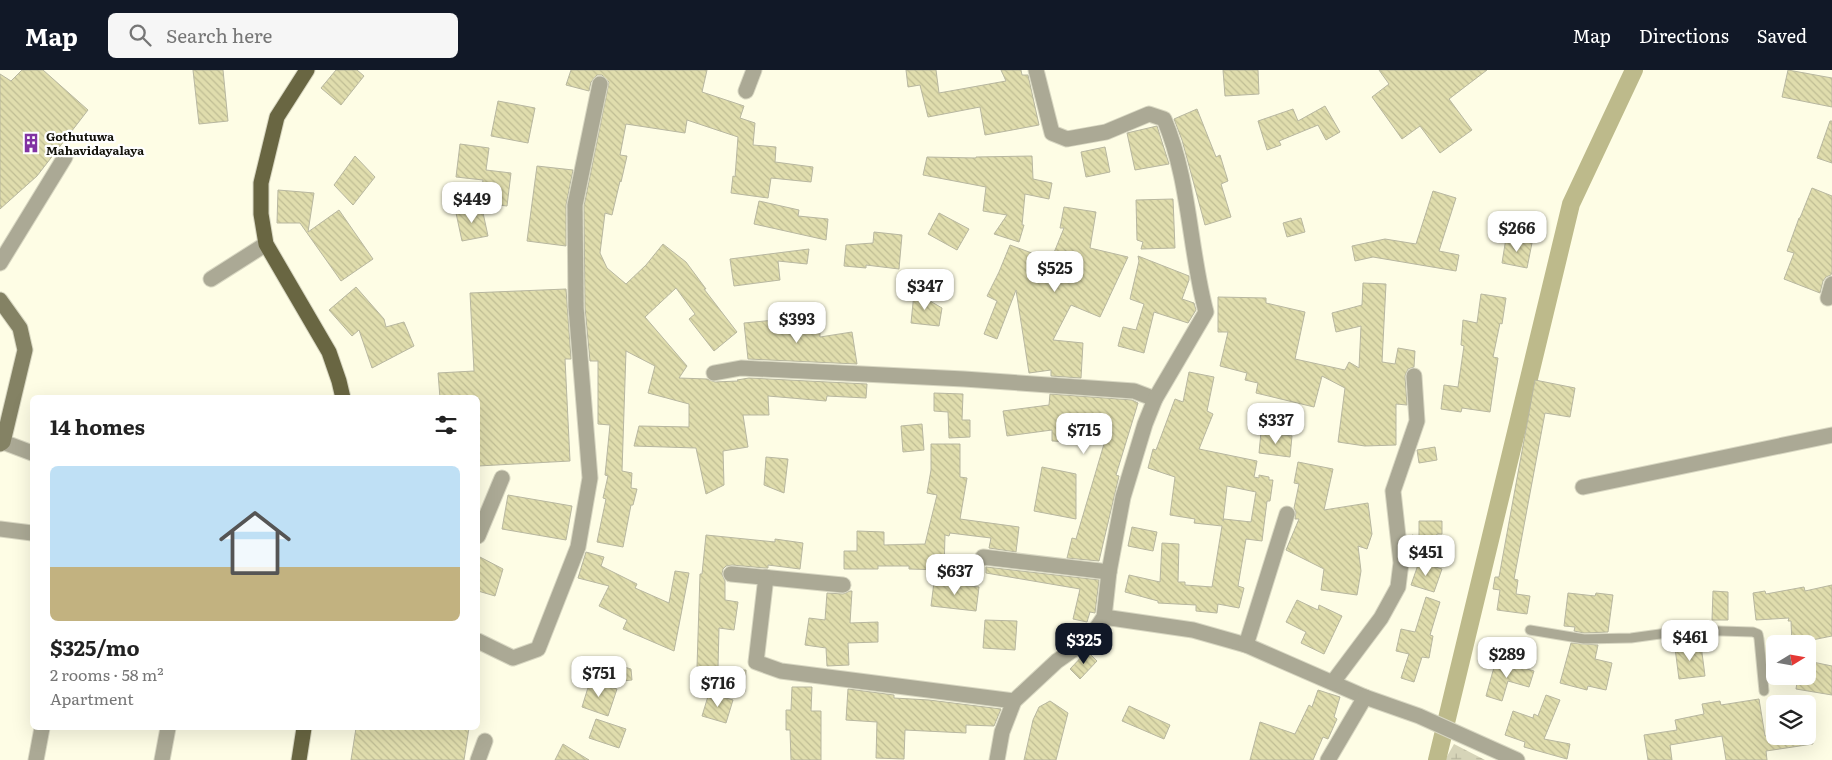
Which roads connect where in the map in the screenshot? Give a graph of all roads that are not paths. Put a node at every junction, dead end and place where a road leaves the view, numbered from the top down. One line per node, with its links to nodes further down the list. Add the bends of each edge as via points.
1 (307, 70): 7 (main road, via 277,117 261,183 261,214)
2 (754, 70): 5 (street)
3 (1036, 70): 14 (street, via 1052,134 1067,139 1106,132 1149,114 1164,119 1171,135 1185,190 1206,312)
4 (600, 84): 31 (street, via 575,205 576,307 590,478 578,547 538,649 513,658)
5 (746, 91)
6 (65, 157): 8 (street)
7 (266, 244): 9 (street); 13 (main road, via 329,352)
8 (0, 263)
9 (210, 279)
10 (0, 300): 16 (street, via 20,328 25,350)
11 (714, 373): 14 (street, via 741,368 964,379 1134,391)
12 (1414, 376): 33 (street, via 1417,421 1394,491 1401,563 1398,587 1381,618)
13 (341, 395)
14 (1154, 399): 25 (street, via 1122,497)
15 (1832, 435): 19 (street)
16 (2, 443): 17 (street)
17 (30, 452)
18 (502, 478): 22 (street)
19 (1583, 487)
20 (1287, 514): 32 (street)
21 (0, 529): 23 (street)
22 (480, 531)
23 (30, 533)
24 (983, 556): 25 (street)
25 (1109, 572): 29 (street)
26 (731, 574): 27 (street)
27 (766, 577): 28 (street); 36 (street, via 756,662 781,671)
28 (843, 584)
29 (1104, 617): 32 (street, via 1193,630); 36 (street, via 1090,638 1057,662)
30 (1530, 630): 34 (lane, via 1584,639 1632,638 1689,630 1753,632 1759,639)
31 (480, 642)
32 (1246, 644): 33 (street, via 1286,664)
33 (1334, 682): 35 (street)
34 (1764, 691)
35 (1365, 697): 46 (street); 47 (street, via 1419,716)
36 (1014, 701): 45 (street, via 1002,732)
37 (42, 730): 41 (street)
38 (168, 730): 42 (street)
39 (304, 730): 43 (main road)
40 (485, 741): 44 (street)
41 (36, 760)
42 (162, 760)
43 (299, 760)
44 (478, 760)
45 (997, 760)
46 (1328, 760)
47 (1517, 760)

